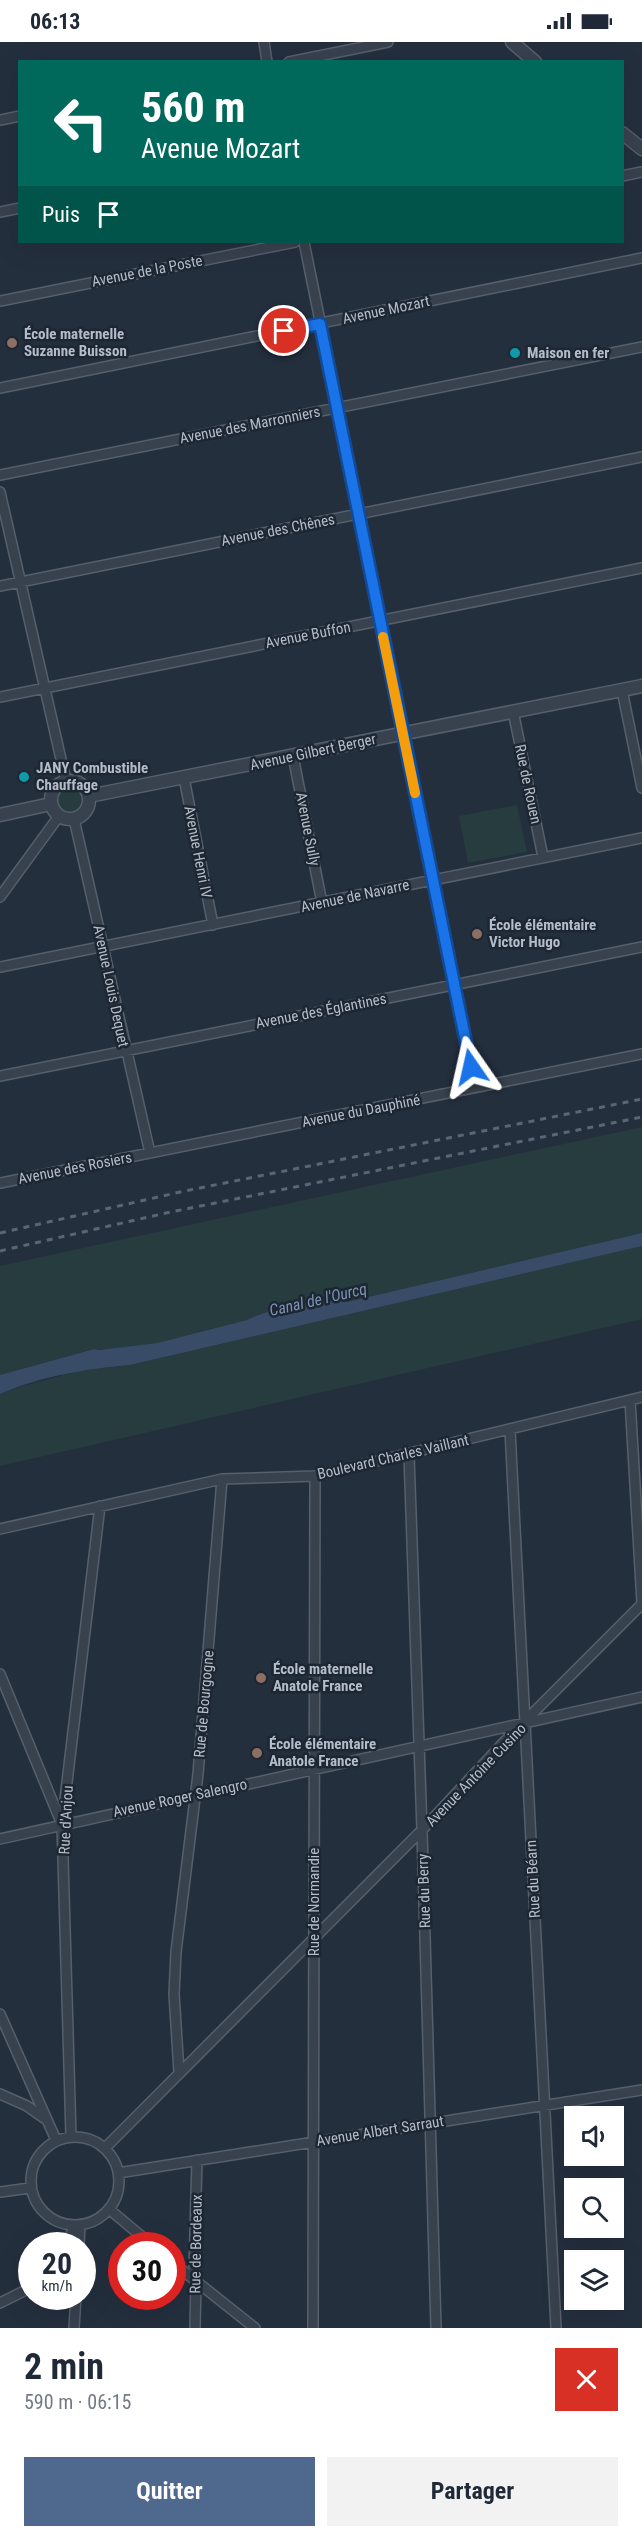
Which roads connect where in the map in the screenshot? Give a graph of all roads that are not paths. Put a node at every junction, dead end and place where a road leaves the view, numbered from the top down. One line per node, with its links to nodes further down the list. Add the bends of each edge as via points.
1 (264, 42): 4 (street)
2 (388, 42): 5 (street)
3 (512, 42): 6 (street)
4 (267, 60)
5 (299, 60)
6 (533, 60)
7 (18, 116): 8 (street)
8 (0, 120)
9 (624, 135): 10 (street)
10 (642, 150)
11 (642, 172): 12 (street)
12 (624, 176)
13 (18, 208): 14 (street)
14 (0, 212)
15 (290, 243): 18 (street, Avenue de la Poste)
16 (304, 243): 19 (street)
17 (642, 258): 19 (street, Avenue Mozart)
18 (0, 301)
19 (320, 324): 21 (street, Avenue Mozart); 22 (street)
20 (642, 346): 22 (street, Avenue des Marronniers)
21 (0, 388)
22 (337, 407): 24 (street, Avenue des Marronniers); 26 (street)
23 (642, 457): 26 (street, Avenue des Chênes)
24 (0, 475)
25 (0, 492): 28 (street)
26 (359, 514): 28 (street, Avenue des Chênes); 30 (street)
27 (642, 568): 30 (street, Avenue Buffon)
28 (21, 582): 29 (street, Avenue des Chênes); 32 (street)
29 (0, 586)
30 (380, 620): 32 (street, Avenue Buffon); 36 (street)
31 (642, 686): 33 (street, Avenue Gilbert Berger)
32 (44, 688): 34 (street, Avenue Buffon); 39 (street)
33 (622, 690): 35 (street, Avenue Gilbert Berger); 40 (street)
34 (0, 697)
35 (513, 711): 36 (street, Avenue Gilbert Berger); 47 (street, Rue de Rouen)
36 (403, 733): 37 (street, Avenue Gilbert Berger); 48 (street)
37 (293, 756): 38 (street, Avenue Gilbert Berger); 50 (street, Avenue Sully)
38 (184, 778): 41 (street, Avenue Gilbert Berger); 51 (street, Avenue Henri IV)
39 (66, 781): 41 (street, via 83,786); 42 (street, via 53,789)
40 (642, 788)
41 (89, 796): 45 (street, via 87,808)
42 (51, 804): 43 (street); 44 (street)
43 (0, 815)
44 (59, 816): 45 (street); 49 (street)
45 (74, 819): 52 (street, Avenue Louis Dequet)
46 (642, 838): 47 (street, Avenue de Navarre)
47 (543, 857): 48 (street, Avenue de Navarre)
48 (432, 880): 50 (street, Avenue de Navarre); 55 (street)
49 (0, 897)
50 (322, 903): 51 (street, Avenue de Navarre)
51 (213, 925): 52 (street, Avenue de Navarre)
52 (103, 947): 54 (street, Avenue de Navarre); 56 (street, Avenue Louis Dequet)
53 (642, 947): 55 (street, Avenue des Églantines)
54 (0, 967)
55 (454, 984): 56 (street, Avenue des Églantines); 59 (street)
56 (125, 1050): 58 (street, Avenue des Églantines); 60 (street, Avenue Louis Dequet)
57 (642, 1054): 59 (street, Avenue du Dauphiné)
58 (0, 1076)
59 (475, 1087): 60 (street, Avenue du Dauphiné)
60 (150, 1153): 61 (street, Avenue des Rosiers)
61 (0, 1183)
62 (642, 1397): 63 (street, Boulevard Charles Vaillant)
63 (630, 1400): 64 (street, Boulevard Charles Vaillant); 70 (street)
64 (510, 1430): 65 (street, Boulevard Charles Vaillant); 73 (street, Rue du Béarn)
65 (409, 1455): 66 (street, Boulevard Charles Vaillant); 74 (street, Rue du Berry)
66 (315, 1476): 67 (street, Boulevard Charles Vaillant); 75 (street, Rue de Normandie)
67 (222, 1479): 68 (street, Boulevard Charles Vaillant); 76 (street, Rue de Bourgogne)
68 (100, 1506): 69 (street, Boulevard Charles Vaillant); 77 (street, Rue d'Anjou)
69 (0, 1530)
70 (642, 1604): 73 (street, Avenue Antoine Cusino)
71 (0, 1674): 77 (street)
72 (642, 1697): 73 (street, Avenue Roger Salengro)
73 (525, 1724): 74 (street, Avenue Roger Salengro); 78 (street, Avenue Antoine Cusino); 85 (street, Rue du Béarn)
74 (419, 1747): 75 (street, Avenue Roger Salengro); 78 (street, Rue du Berry)
75 (315, 1770): 76 (street, Avenue Roger Salengro); 80 (street, Rue de Normandie)
76 (196, 1795): 77 (street, Avenue Roger Salengro); 82 (street, Rue de Bourgogne, via 176,1952 174,1994)
77 (62, 1824): 79 (street, Avenue Roger Salengro); 88 (street, Rue d'Anjou)
78 (422, 1830): 80 (street, Avenue Antoine Cusino); 87 (street, Rue du Berry)
79 (0, 1839)
80 (315, 1937): 82 (street, Avenue Antoine Cusino); 90 (street, Rue de Normandie)
81 (0, 2014): 86 (street)
82 (179, 2072): 91 (street, Avenue Antoine Cusino)
83 (642, 2090): 85 (street, Avenue Albert Sarraut)
84 (0, 2094): 86 (street)
85 (544, 2105): 87 (street, Avenue Albert Sarraut); 111 (street, Rue du Béarn)
86 (46, 2119): 89 (street)
87 (431, 2123): 90 (street, Avenue Albert Sarraut); 110 (street, Rue du Berry)
88 (71, 2136): 89 (street); 91 (street)
89 (56, 2140): 94 (street, via 35,2160)
90 (313, 2142): 92 (street, Avenue Albert Sarraut); 109 (street, Rue de Normandie)
91 (105, 2148): 93 (street)
92 (197, 2160): 93 (street, Avenue Albert Sarraut); 102 (street, Rue de Bordeaux)
93 (118, 2173): 96 (street, via 117,2195)
94 (30, 2188): 95 (street); 97 (street, via 44,2213 56,2221)
95 (0, 2192)
96 (109, 2209): 97 (street, via 101,2217); 100 (street)
97 (78, 2225): 98 (street); 99 (street)
98 (74, 2232)
99 (78, 2232)
100 (136, 2232)
101 (186, 2273): 102 (street)
102 (196, 2281): 107 (street, Rue de Bordeaux); 108 (street)
103 (18, 2294): 104 (street)
104 (0, 2303)
105 (75, 2310): 106 (street)
106 (74, 2328)
107 (195, 2328)
108 (255, 2328)
109 (313, 2328)
110 (436, 2328)
111 (556, 2328)

